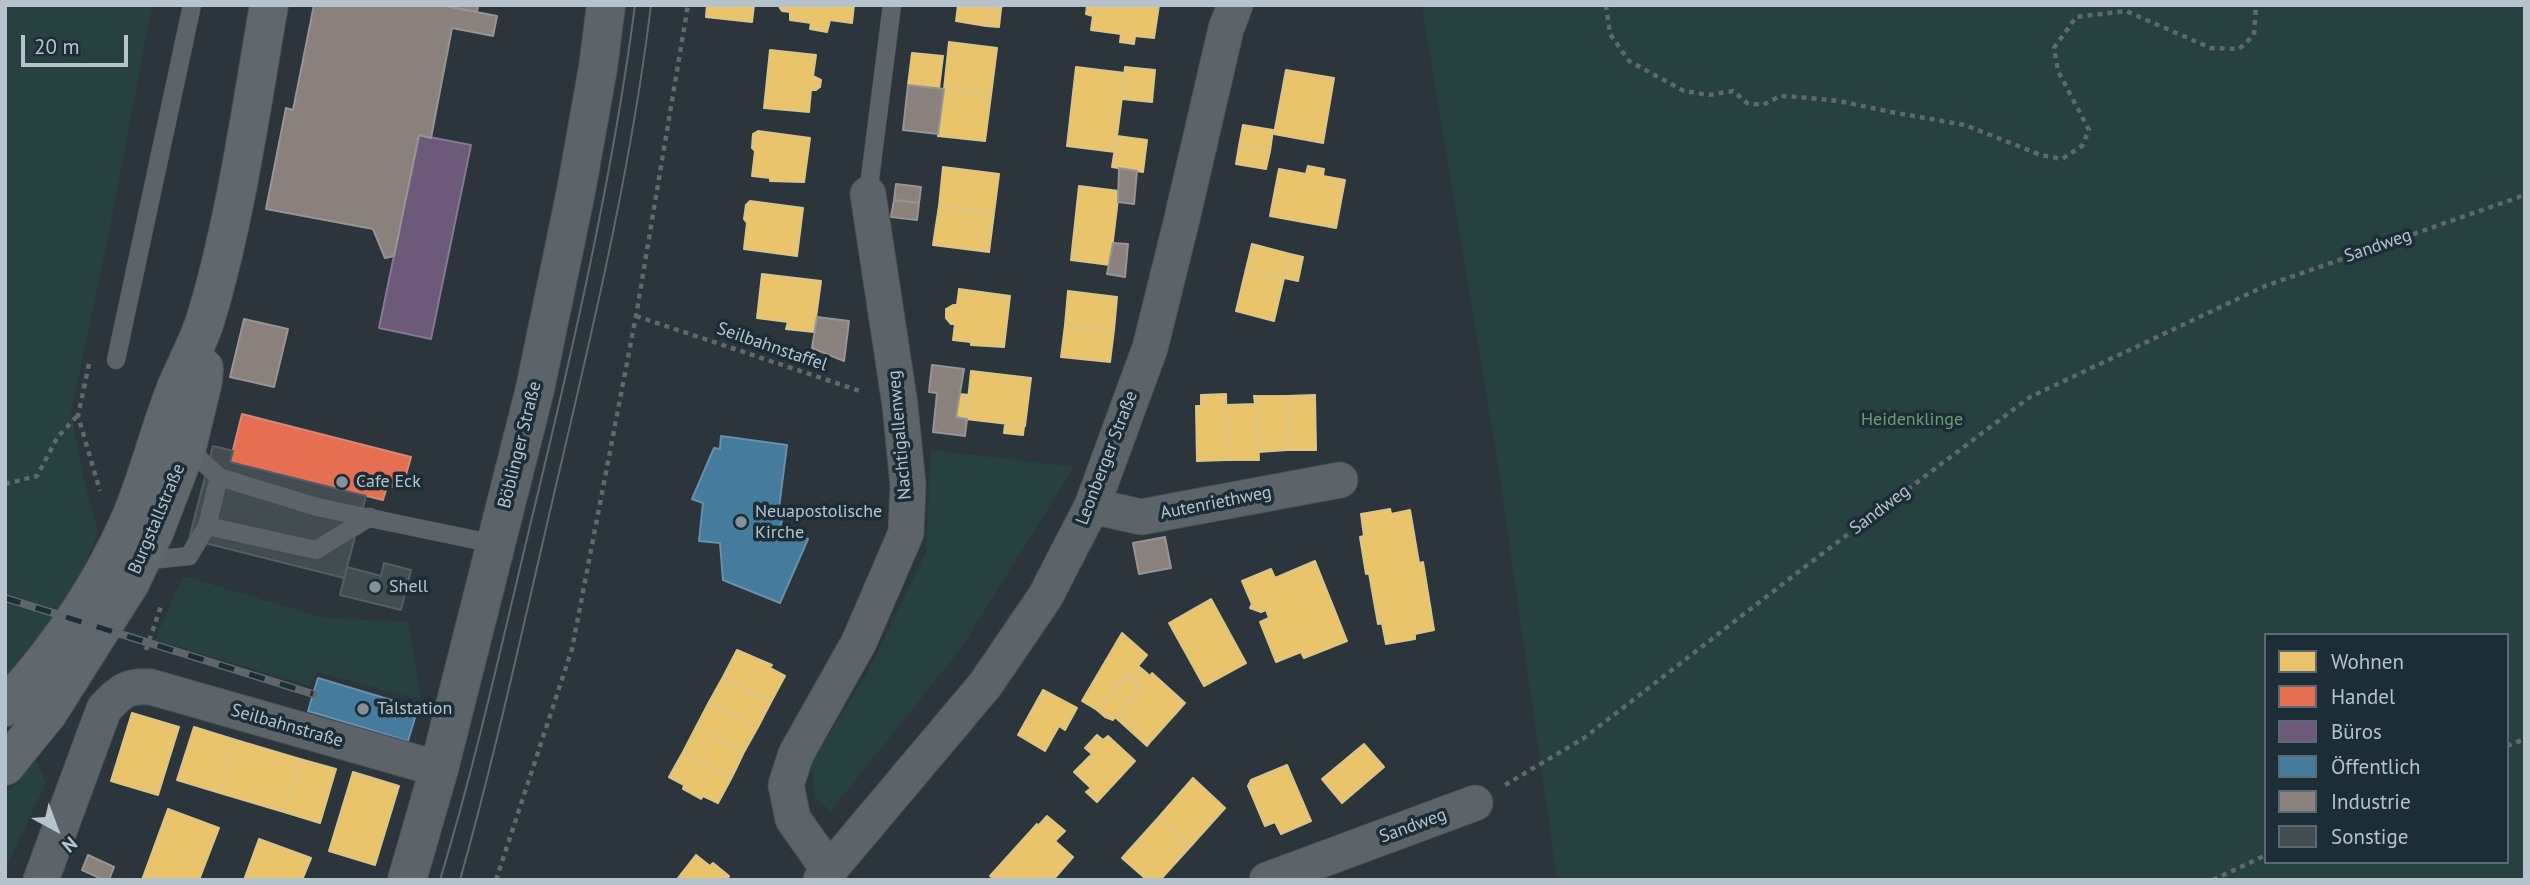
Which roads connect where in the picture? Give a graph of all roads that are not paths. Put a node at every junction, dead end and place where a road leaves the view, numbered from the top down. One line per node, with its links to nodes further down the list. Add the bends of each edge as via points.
1 (192, 5): 8 (lane)
2 (269, 5): 7 (main road, Burgstallstraße, via 234,202)
3 (606, 5): 15 (street, Böblinger Straße, via 578,177 535,389)
4 (892, 5): 6 (lane, Nachtigallenweg)
5 (1235, 5): 12 (street, Leonberger Straße, via 1150,348)
6 (868, 194): 21 (street, Nachtigallenweg, via 900,405 908,485 906,533 859,642 796,754 786,785 793,819)
7 (206, 320): 9 (main road, Burgstallstraße, via 203,381); 17 (main road, Burgstallstraße, via 111,559 72,622)
8 (116, 360)
9 (187, 447): 10 (lane); 16 (main road, Burgstallstraße)
10 (219, 477): 13 (lane, via 317,507); 14 (lane)
11 (1340, 480): 12 (street, Autenriethweg, via 1141,517)
12 (1092, 506): 21 (street, Leonberger Straße, via 1045,597 985,685)
13 (370, 517): 14 (lane, via 316,550); 15 (lane)
14 (207, 526): 16 (lane, via 189,556)
15 (495, 544): 19 (street, Böblinger Straße)
16 (141, 561): 18 (main road, Burgstallstraße, via 48,713)
17 (5, 707)
18 (5, 766)
19 (439, 769): 22 (street, Seilbahnstraße, via 134,686 104,709); 23 (street, Böblinger Straße)
20 (1475, 803): 24 (street, Sandweg)
21 (825, 875)
22 (41, 880)
23 (407, 880)
24 (1267, 880)

